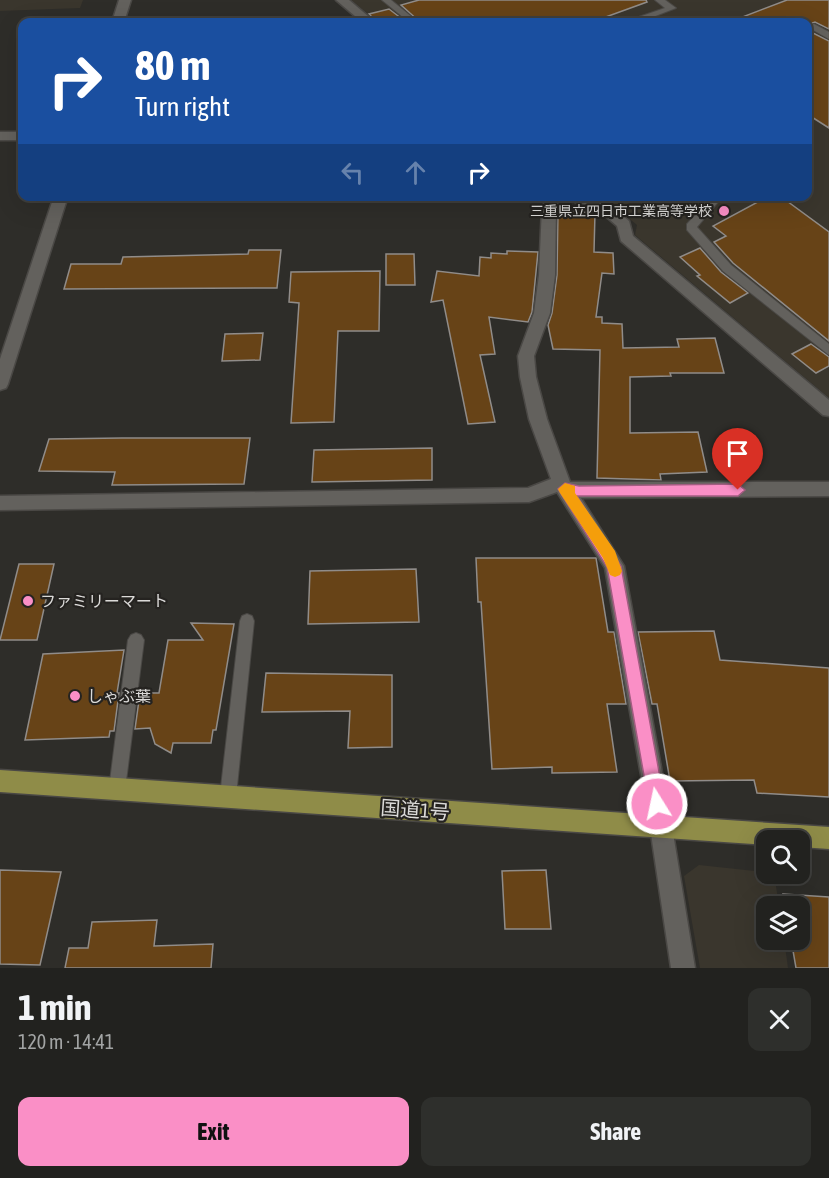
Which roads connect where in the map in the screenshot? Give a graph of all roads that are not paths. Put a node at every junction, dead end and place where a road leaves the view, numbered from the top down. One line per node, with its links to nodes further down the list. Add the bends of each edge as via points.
1 (125, 0): 5 (street)
2 (342, 0): 6 (street)
3 (386, 0): 7 (lane)
4 (659, 0): 8 (lane, via 672,8)
5 (119, 18)
6 (364, 18)
7 (409, 18)
8 (644, 18)
9 (812, 28): 10 (lane)
10 (829, 36)
11 (0, 136): 12 (street)
12 (18, 136)
13 (59, 201): 18 (street)
14 (553, 201): 20 (street, via 549,207 542,313 526,356 538,419)
15 (597, 201): 19 (street, via 624,224 626,238)
16 (712, 201): 17 (lane, via 691,227 727,268)
17 (829, 351)
18 (0, 384)
19 (829, 410)
20 (563, 486): 21 (street, via 579,491); 22 (street, via 529,495); 28 (street, via 614,566)
21 (829, 489)
22 (0, 503)
23 (247, 621): 27 (lane)
24 (136, 640): 26 (lane)
25 (0, 781): 26 (highway, 国道1号)
26 (117, 789): 27 (highway, 国道1号)
27 (228, 796): 28 (highway, 国道1号)
28 (661, 827): 29 (highway, 国道1号); 30 (street)
29 (829, 838)
30 (683, 968)

